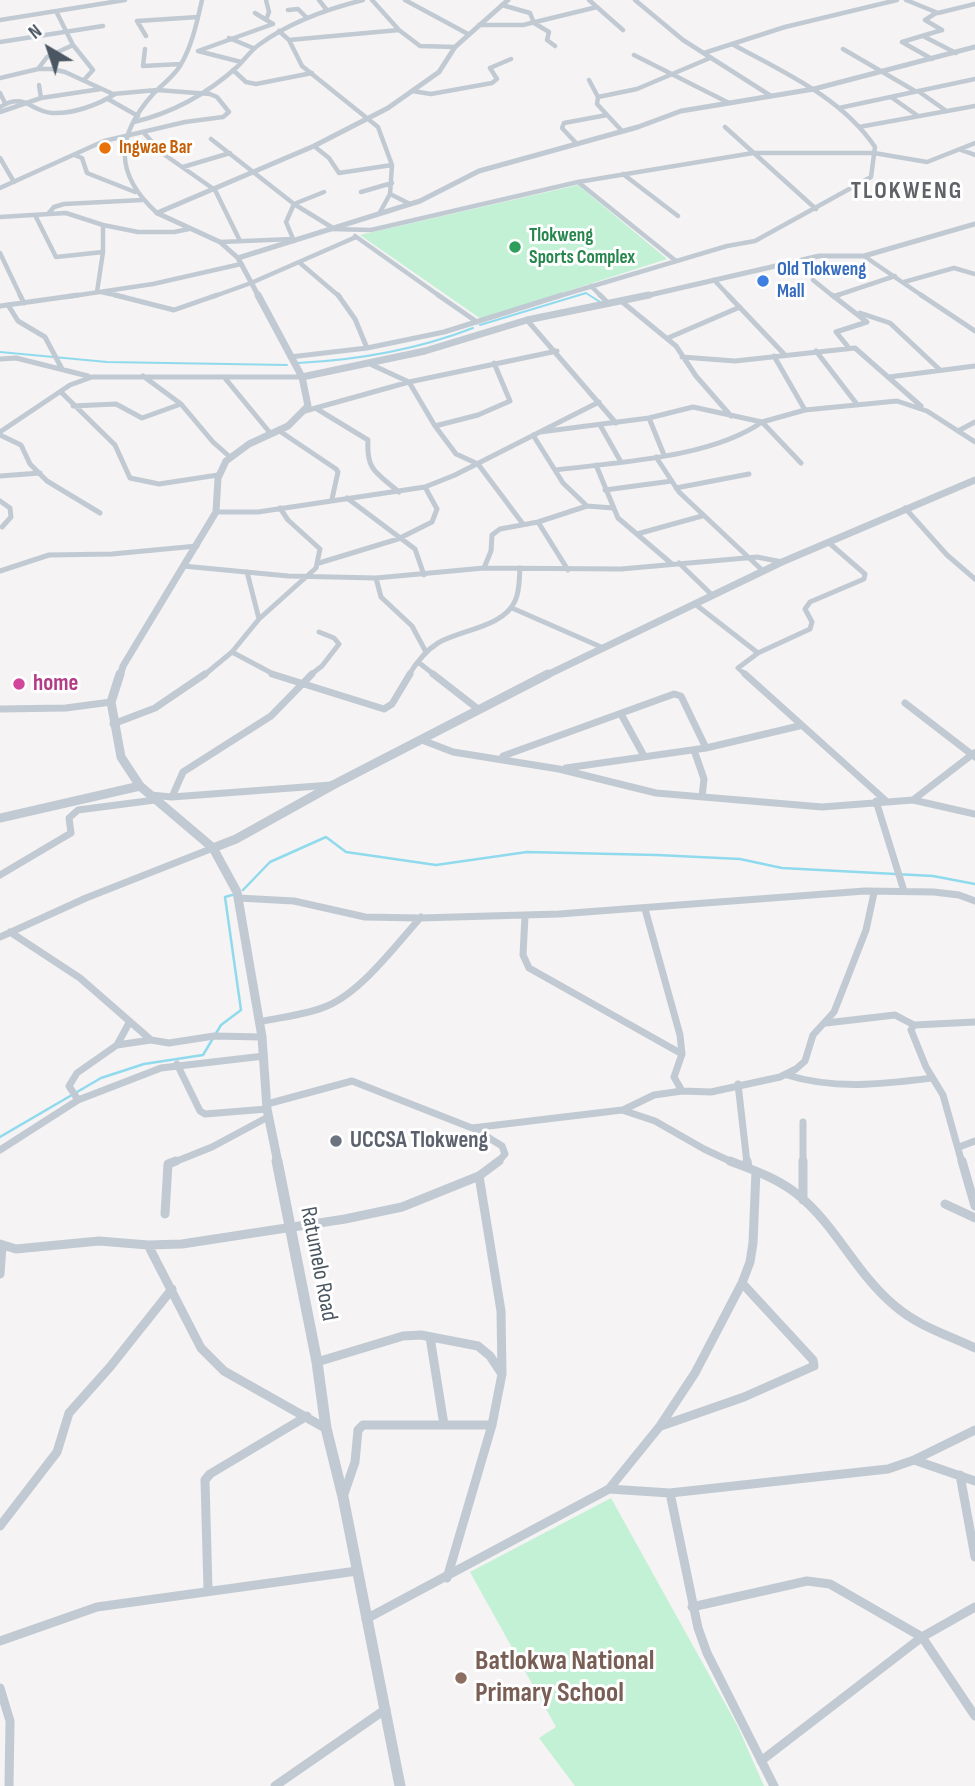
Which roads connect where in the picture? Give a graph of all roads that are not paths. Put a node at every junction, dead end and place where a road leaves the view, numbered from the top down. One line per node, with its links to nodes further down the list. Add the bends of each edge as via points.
1 (125, 0): 17 (street)
2 (202, 0): 20 (street)
3 (266, 0): 23 (street, via 270,12)
4 (319, 0): 15 (street)
5 (363, 0): 15 (street)
6 (372, 0): 29 (street)
7 (405, 0): 32 (street)
8 (589, 0): 14 (street)
9 (635, 0): 48 (street)
10 (897, 0): 38 (street)
11 (906, 0): 19 (street)
12 (505, 2): 24 (street, via 530,13); 26 (street)
13 (975, 4): 19 (street)
14 (597, 6): 24 (street); 30 (street)
15 (326, 9): 21 (street)
16 (288, 10): 21 (street, via 298,9)
17 (57, 13): 22 (street); 31 (street)
18 (255, 13): 23 (street)
19 (936, 13): 34 (street, via 925,20 942,30)
20 (198, 18): 33 (street, via 137,21); 43 (street)
21 (307, 18): 28 (street)
22 (0, 20)
23 (266, 20): 25 (street)
24 (534, 23): 26 (street, via 497,28); 40 (street, via 549,32 547,40)
25 (273, 24): 28 (street); 35 (street)
26 (479, 25): 32 (street)
27 (103, 26): 31 (street)
28 (281, 30): 36 (street); 44 (street)
29 (400, 30): 36 (street); 41 (street, via 422,47)
30 (623, 30)
31 (66, 32): 37 (street); 39 (street)
32 (468, 34): 41 (street)
33 (146, 36)
34 (923, 36): 49 (street); 53 (street, via 902,42)
35 (228, 38): 44 (street); 47 (street)
36 (289, 40): 58 (street, via 302,66)
37 (0, 42)
38 (732, 44): 48 (street); 67 (street)
39 (73, 46): 56 (street, via 47,57); 63 (street, via 93,70)
40 (555, 46)
41 (455, 47): 71 (street, via 439,72)
42 (975, 47): 49 (street)
43 (187, 48): 47 (street); 55 (street)
44 (253, 48): 54 (street)
45 (145, 49): 55 (street, via 143,66)
46 (843, 49): 59 (street)
47 (198, 51): 54 (street)
48 (704, 53): 51 (street)
49 (956, 53): 53 (street)
50 (634, 55): 60 (street)
51 (710, 58): 60 (street); 74 (street)
52 (511, 59): 71 (street, via 490,68 497,79 493,82 431,94)
53 (932, 59): 59 (street)
54 (241, 62): 57 (street)
55 (181, 64): 68 (street)
56 (38, 69): 61 (street); 63 (street, via 56,69)
57 (233, 70): 58 (street, via 256,85); 70 (street)
58 (313, 72): 88 (street)
59 (886, 72): 67 (street); 69 (street)
60 (669, 75): 76 (street, via 636,89); 80 (street)
61 (0, 78)
62 (975, 79): 69 (street)
63 (84, 80): 66 (street)
64 (590, 80): 76 (street)
65 (39, 85): 75 (street)
66 (101, 89): 73 (street); 75 (street)
67 (814, 89): 74 (street); 82 (street)
68 (157, 90): 70 (street); 73 (street); 86 (street)
69 (917, 91): 77 (street); 84 (street)
70 (200, 92): 89 (street, via 166,114); 93 (street, via 215,96 229,113)
71 (416, 92): 88 (street)
72 (0, 93): 81 (street)
73 (116, 94): 78 (street)
74 (771, 96): 80 (street)
75 (41, 97): 79 (street)
76 (598, 97): 85 (street, via 597,104)
77 (891, 97): 82 (street); 87 (street)
78 (108, 99): 79 (street, via 50,113); 86 (street)
79 (28, 102): 81 (street)
80 (729, 103): 92 (street, via 681,111)
81 (2, 108)
82 (839, 108): 91 (street)
83 (974, 108): 84 (street)
84 (945, 110): 87 (street)
85 (607, 115): 92 (street); 96 (street, via 564,123 562,128)
86 (138, 116): 89 (street)
87 (918, 116): 91 (street)
88 (368, 120): 98 (street); 106 (street, via 378,127)
89 (134, 122): 94 (street)
90 (725, 127): 101 (street)
91 (859, 127): 102 (street, via 872,141)
92 (622, 131): 96 (street)
93 (144, 133): 94 (street); 107 (street)
94 (126, 138): 103 (street, via 104,141); 115 (street, via 122,161)
95 (211, 139): 100 (street)
96 (576, 143): 121 (street, via 479,172)
97 (975, 143): 99 (street)
98 (314, 146): 106 (street, via 339,173); 108 (street)
99 (961, 150): 102 (street, via 927,162); 104 (street)
100 (230, 153): 107 (street); 108 (street)
101 (753, 153): 102 (street); 109 (street); 122 (street)
102 (874, 153): 122 (street, via 871,177)
103 (78, 155): 110 (street); 115 (street, via 87,173)
104 (975, 155)
105 (0, 158): 110 (street)
106 (392, 165): 112 (street)
107 (183, 167): 114 (street)
108 (255, 172): 114 (street); 120 (street)
109 (623, 174): 111 (street); 127 (street)
110 (14, 182): 113 (street)
111 (578, 182): 133 (street, via 371,230); 142 (street)
112 (392, 183): 117 (street); 118 (street)
113 (0, 188)
114 (215, 190): 124 (street); 136 (street)
115 (136, 192): 119 (street)
116 (324, 192): 120 (street)
117 (361, 192)
118 (390, 194): 121 (street); 125 (street)
119 (142, 200): 123 (street, via 66,204); 124 (street)
120 (294, 204): 132 (street); 135 (street, via 286,222)
121 (411, 204): 125 (street)
122 (816, 209): 142 (street, via 755,241)
123 (50, 211): 126 (street); 130 (street)
124 (158, 213): 131 (street)
125 (379, 214): 132 (street)
126 (35, 215): 128 (street); 138 (street, via 58,258)
127 (678, 216)
128 (0, 217)
129 (975, 224): 140 (street)
130 (103, 225): 131 (street, via 146,232); 138 (street)
131 (189, 229): 137 (street)
132 (332, 229): 133 (street); 135 (street)
133 (347, 231): 134 (street)
134 (356, 237): 143 (street); 161 (street)
135 (294, 240): 136 (street); 141 (street)
136 (240, 241): 137 (street)
137 (220, 242): 141 (street)
138 (103, 252): 151 (street)
139 (1, 255): 154 (street)
140 (864, 256): 145 (street); 146 (street, via 819,256)
141 (240, 261): 149 (street); 151 (street, via 153,284)
142 (676, 261): 150 (street)
143 (300, 263): 149 (street); 165 (street, via 338,291)
144 (975, 274): 148 (street, via 954,268)
145 (895, 276): 148 (street); 152 (street)
146 (714, 280): 153 (street); 158 (street)
147 (813, 280): 152 (street)
148 (904, 282): 162 (street)
149 (251, 283): 151 (street, via 170,311); 172 (street)
150 (591, 286): 155 (street); 161 (street)
151 (99, 292): 154 (street)
152 (835, 296): 159 (street)
153 (621, 301): 155 (street); 164 (street)
154 (24, 303): 156 (street)
155 (609, 304): 160 (street)
156 (8, 305): 157 (street); 177 (street, via 18,321 45,337)
157 (0, 306)
158 (740, 307): 164 (street); 169 (street)
159 (857, 312): 166 (street, via 867,323 836,334); 178 (street, via 890,323)
160 (527, 320): 163 (street); 167 (street)
161 (476, 322): 163 (street); 165 (street)
162 (975, 331)
163 (486, 333): 175 (street)
164 (668, 338): 170 (street)
165 (367, 348): 172 (street)
166 (849, 348): 168 (street); 183 (street, via 859,350)
167 (557, 351): 174 (street); 186 (street)
168 (816, 351): 169 (street); 187 (street)
169 (785, 355): 171 (street)
170 (682, 356): 171 (street, via 735,361); 194 (street)
171 (774, 356): 191 (street)
172 (290, 357): 182 (street)
173 (0, 359): 177 (street, via 16,358)
174 (494, 363): 184 (street); 202 (street, via 510,401)
175 (370, 364): 182 (street); 184 (street)
176 (975, 366): 178 (street)
177 (62, 369): 180 (street)
178 (940, 370): 183 (street)
179 (142, 376): 180 (street); 181 (street); 188 (street)
180 (92, 377): 185 (street)
181 (224, 377): 182 (street); 204 (street)
182 (302, 377): 192 (street, via 308,400)
183 (889, 377): 193 (street)
184 (410, 382): 190 (street); 202 (street)
185 (61, 392): 189 (street); 200 (street)
186 (599, 402): 199 (street); 205 (street)
187 (856, 403): 191 (street); 193 (street, via 897,401)
188 (181, 404): 189 (street, via 142,418 116,404); 210 (street)
189 (72, 406): 219 (street, via 115,445 130,478 159,484)
190 (316, 409): 192 (street); 225 (street, via 368,440 367,459 373,470)
191 (804, 410): 197 (street)
192 (305, 411): 204 (street)
193 (926, 411): 203 (street)
194 (731, 417): 195 (street, via 693,407); 197 (street)
195 (649, 418): 199 (street); 209 (street)
196 (0, 421): 200 (street)
197 (762, 422): 209 (street, via 740,437); 213 (street)
198 (975, 422): 203 (street)
199 (616, 423): 201 (street)
200 (9, 425): 206 (street)
201 (600, 425): 205 (street); 212 (street)
202 (435, 426): 214 (street, via 461,458)
203 (958, 431): 208 (street)
204 (274, 432): 210 (street); 227 (street, via 336,469)
205 (540, 432): 207 (street)
206 (0, 433): 217 (street, via 21,445)
207 (533, 435): 214 (street); 216 (street)
208 (975, 442)
209 (664, 455): 211 (street)
210 (230, 457): 219 (street)
211 (656, 457): 212 (street); 222 (street)
212 (621, 462): 215 (street)
213 (801, 463)
214 (478, 464): 223 (street); 237 (street)
215 (596, 465): 216 (street); 224 (street)
216 (556, 470): 229 (street)
217 (40, 473): 220 (street); 234 (street, via 70,498)
218 (749, 474): 222 (street)
219 (218, 475): 233 (street)
220 (0, 476)
221 (975, 480): 232 (street)
222 (674, 485): 224 (street); 235 (street)
223 (425, 487): 225 (street); 240 (street, via 436,515 432,522)
224 (605, 490): 231 (street)
225 (399, 492): 226 (street)
226 (347, 498): 227 (street); 240 (street)
227 (332, 499): 230 (street)
228 (0, 501): 238 (street, via 8,505 11,517)
229 (587, 506): 231 (street); 236 (street)
230 (280, 508): 233 (street); 245 (street, via 286,520 320,549)
231 (613, 508): 239 (street)
232 (905, 508): 241 (street); 257 (street, via 947,555)
233 (216, 512): 242 (street)
234 (100, 513)
235 (702, 516): 239 (street); 243 (street)
236 (537, 522): 237 (street); 250 (street)
237 (523, 524): 248 (street, via 494,533)
238 (2, 527)
239 (637, 534): 246 (street)
240 (398, 539): 245 (street); 254 (street, via 415,549)
241 (828, 542): 244 (street); 266 (street, via 856,563 864,579 810,602 805,609 812,622 810,629)
242 (197, 546): 247 (street); 251 (street, via 49,555)
243 (747, 557): 244 (street); 246 (street); 252 (street)
244 (782, 562): 252 (street)
245 (318, 563): 255 (street)
246 (676, 564): 250 (street); 258 (street)
247 (183, 566): 253 (street); 269 (street, via 134,645)
248 (484, 568): 249 (street); 254 (street)
249 (520, 568): 250 (street); 260 (street)
250 (568, 570)
251 (0, 571)
252 (764, 571): 258 (street)
253 (247, 572): 255 (street); 261 (street)
254 (425, 575): 256 (street)
255 (306, 576): 256 (street); 261 (street)
256 (376, 578): 265 (street, via 381,597 412,626)
257 (975, 578)
258 (712, 595): 259 (street)
259 (695, 604): 263 (street); 266 (street)
260 (512, 608): 263 (street); 265 (street)
261 (258, 619): 264 (street)
262 (319, 632): 268 (street, via 339,643 322,666)
263 (601, 647): 272 (street)
264 (233, 652): 268 (street); 274 (street, via 186,690)
265 (426, 652): 267 (street)
266 (758, 653): 275 (street, via 738,668)
267 (418, 662): 268 (street, via 392,704 384,709); 272 (street)
268 (300, 684): 288 (street, via 264,722 183,772)
269 (111, 702): 271 (street); 274 (street, Ratumelo Road)
270 (905, 703): 279 (street)
271 (0, 709)
272 (478, 709): 276 (street)
273 (621, 715): 277 (street, via 666,695 681,696); 280 (street); 281 (street)
274 (113, 724): 283 (street, Ratumelo Road)
275 (799, 726): 277 (street); 291 (street)
276 (422, 740): 281 (street, via 453,752); 284 (street)
277 (706, 748): 278 (street)
278 (694, 750): 280 (street); 289 (street, via 704,779)
279 (974, 754): 290 (street)
280 (644, 756): 282 (street)
281 (500, 757): 282 (street)
282 (559, 769): 289 (street, via 656,793)
283 (129, 770): 285 (street, Ratumelo Road); 286 (street)
284 (333, 785): 288 (street); 294 (street)
285 (140, 786): 286 (street); 287 (street, Ratumelo Road)
286 (114, 792): 293 (street)
287 (152, 797): 288 (street); 294 (street, Ratumelo Road); 295 (street, via 78,810 69,818 71,833)
288 (172, 797)
289 (702, 797): 291 (street, via 822,807)
290 (913, 800): 291 (street); 292 (street)
291 (880, 801): 296 (street)
292 (975, 814)
293 (0, 818)
294 (213, 848): 298 (street, Ratumelo Road, via 232,876); 303 (street)
295 (0, 875)
296 (905, 891): 297 (street); 299 (street, via 955,893)
297 (874, 893): 300 (street, via 784,895); 308 (street, via 866,930)
298 (238, 898): 302 (street, via 300,902 370,917); 305 (street, Ratumelo Road)
299 (975, 901)
300 (645, 909): 301 (street); 313 (street)
301 (525, 916): 302 (street); 313 (street, via 523,955 529,968)
302 (421, 917): 305 (street, via 336,1001)
303 (10, 932): 304 (street); 307 (street, via 80,978)
304 (0, 937)
305 (259, 1022): 310 (street, Ratumelo Road)
306 (975, 1022): 309 (street)
307 (129, 1023): 311 (street); 312 (street)
308 (826, 1023): 309 (street, via 895,1014); 316 (street, via 813,1035 805,1060)
309 (914, 1025): 317 (street, via 911,1030)
310 (262, 1037): 311 (street, via 214,1036 169,1043); 314 (street, Ratumelo Road)
311 (150, 1040): 312 (street)
312 (117, 1045): 320 (street, via 77,1073 69,1086)
313 (682, 1054): 319 (street, via 674,1077)
314 (264, 1056): 315 (street); 321 (street, Ratumelo Road)
315 (177, 1064): 320 (street); 321 (street, via 205,1114)
316 (787, 1075): 317 (street, via 839,1086); 318 (street)
317 (932, 1078): 326 (street, via 943,1095)
318 (738, 1084): 319 (street, via 711,1092); 328 (street)
319 (682, 1091): 322 (street, via 654,1095)
320 (78, 1100): 327 (street)
321 (267, 1110): 324 (street, via 352,1081); 333 (street, via 212,1147 168,1164); 335 (street, Ratumelo Road)
322 (622, 1110): 324 (street); 328 (street, via 645,1114)
323 (803, 1122): 330 (street)
324 (472, 1128): 329 (street, via 502,1146 505,1154)
325 (975, 1141): 326 (street)
326 (959, 1147): 332 (street)
327 (0, 1150)
328 (752, 1170): 330 (street); 339 (street, via 753,1243)
329 (479, 1176): 335 (street, via 402,1207); 344 (street, via 501,1311)
330 (803, 1200): 342 (street, via 894,1307)
331 (945, 1204): 334 (street)
332 (975, 1206)
333 (165, 1214)
334 (975, 1218)
335 (289, 1227): 337 (street); 343 (street, Ratumelo Road)
336 (1, 1245): 337 (street, via 16,1249 99,1241); 338 (street)
337 (148, 1245): 340 (street)
338 (0, 1274)
339 (742, 1283): 348 (street, via 695,1373); 348 (street, via 814,1366)
340 (172, 1289): 345 (street, via 212,1361); 357 (street, via 69,1413 57,1452)
341 (430, 1337): 343 (street, via 403,1336); 344 (street, via 478,1346); 346 (street)
342 (975, 1348)
343 (317, 1362): 349 (street, Ratumelo Road)
344 (502, 1374): 347 (street)
345 (307, 1416): 349 (street); 361 (street, via 205,1480)
346 (444, 1425): 347 (street); 356 (street, via 360,1427)
347 (492, 1425): 360 (street)
348 (660, 1426): 354 (street)
349 (326, 1428): 356 (street, Ratumelo Road)
350 (975, 1430): 351 (street)
351 (914, 1460): 352 (street); 355 (street, via 888,1469)
352 (960, 1475): 353 (street); 358 (street)
353 (975, 1481)
354 (609, 1489): 355 (street); 360 (street)
355 (670, 1493): 363 (street)
356 (343, 1497): 359 (street, Ratumelo Road)
357 (0, 1527)
358 (975, 1558)
359 (357, 1572): 361 (street); 364 (street, Ratumelo Road)
360 (447, 1578): 364 (street)
361 (208, 1590): 366 (street, via 97,1607)
362 (975, 1606): 365 (street)
363 (692, 1607): 365 (street, via 819,1580); 370 (street, via 707,1653)
364 (366, 1619): 368 (street, Ratumelo Road)
365 (922, 1637): 369 (street); 370 (street)
366 (0, 1641)
367 (0, 1688): 371 (street, via 10,1721)
368 (386, 1709): 372 (street); 373 (street, Ratumelo Road)
369 (975, 1716)
370 (761, 1761): 374 (street)
371 (9, 1786)
372 (275, 1786)
373 (400, 1786)
374 (774, 1786)

